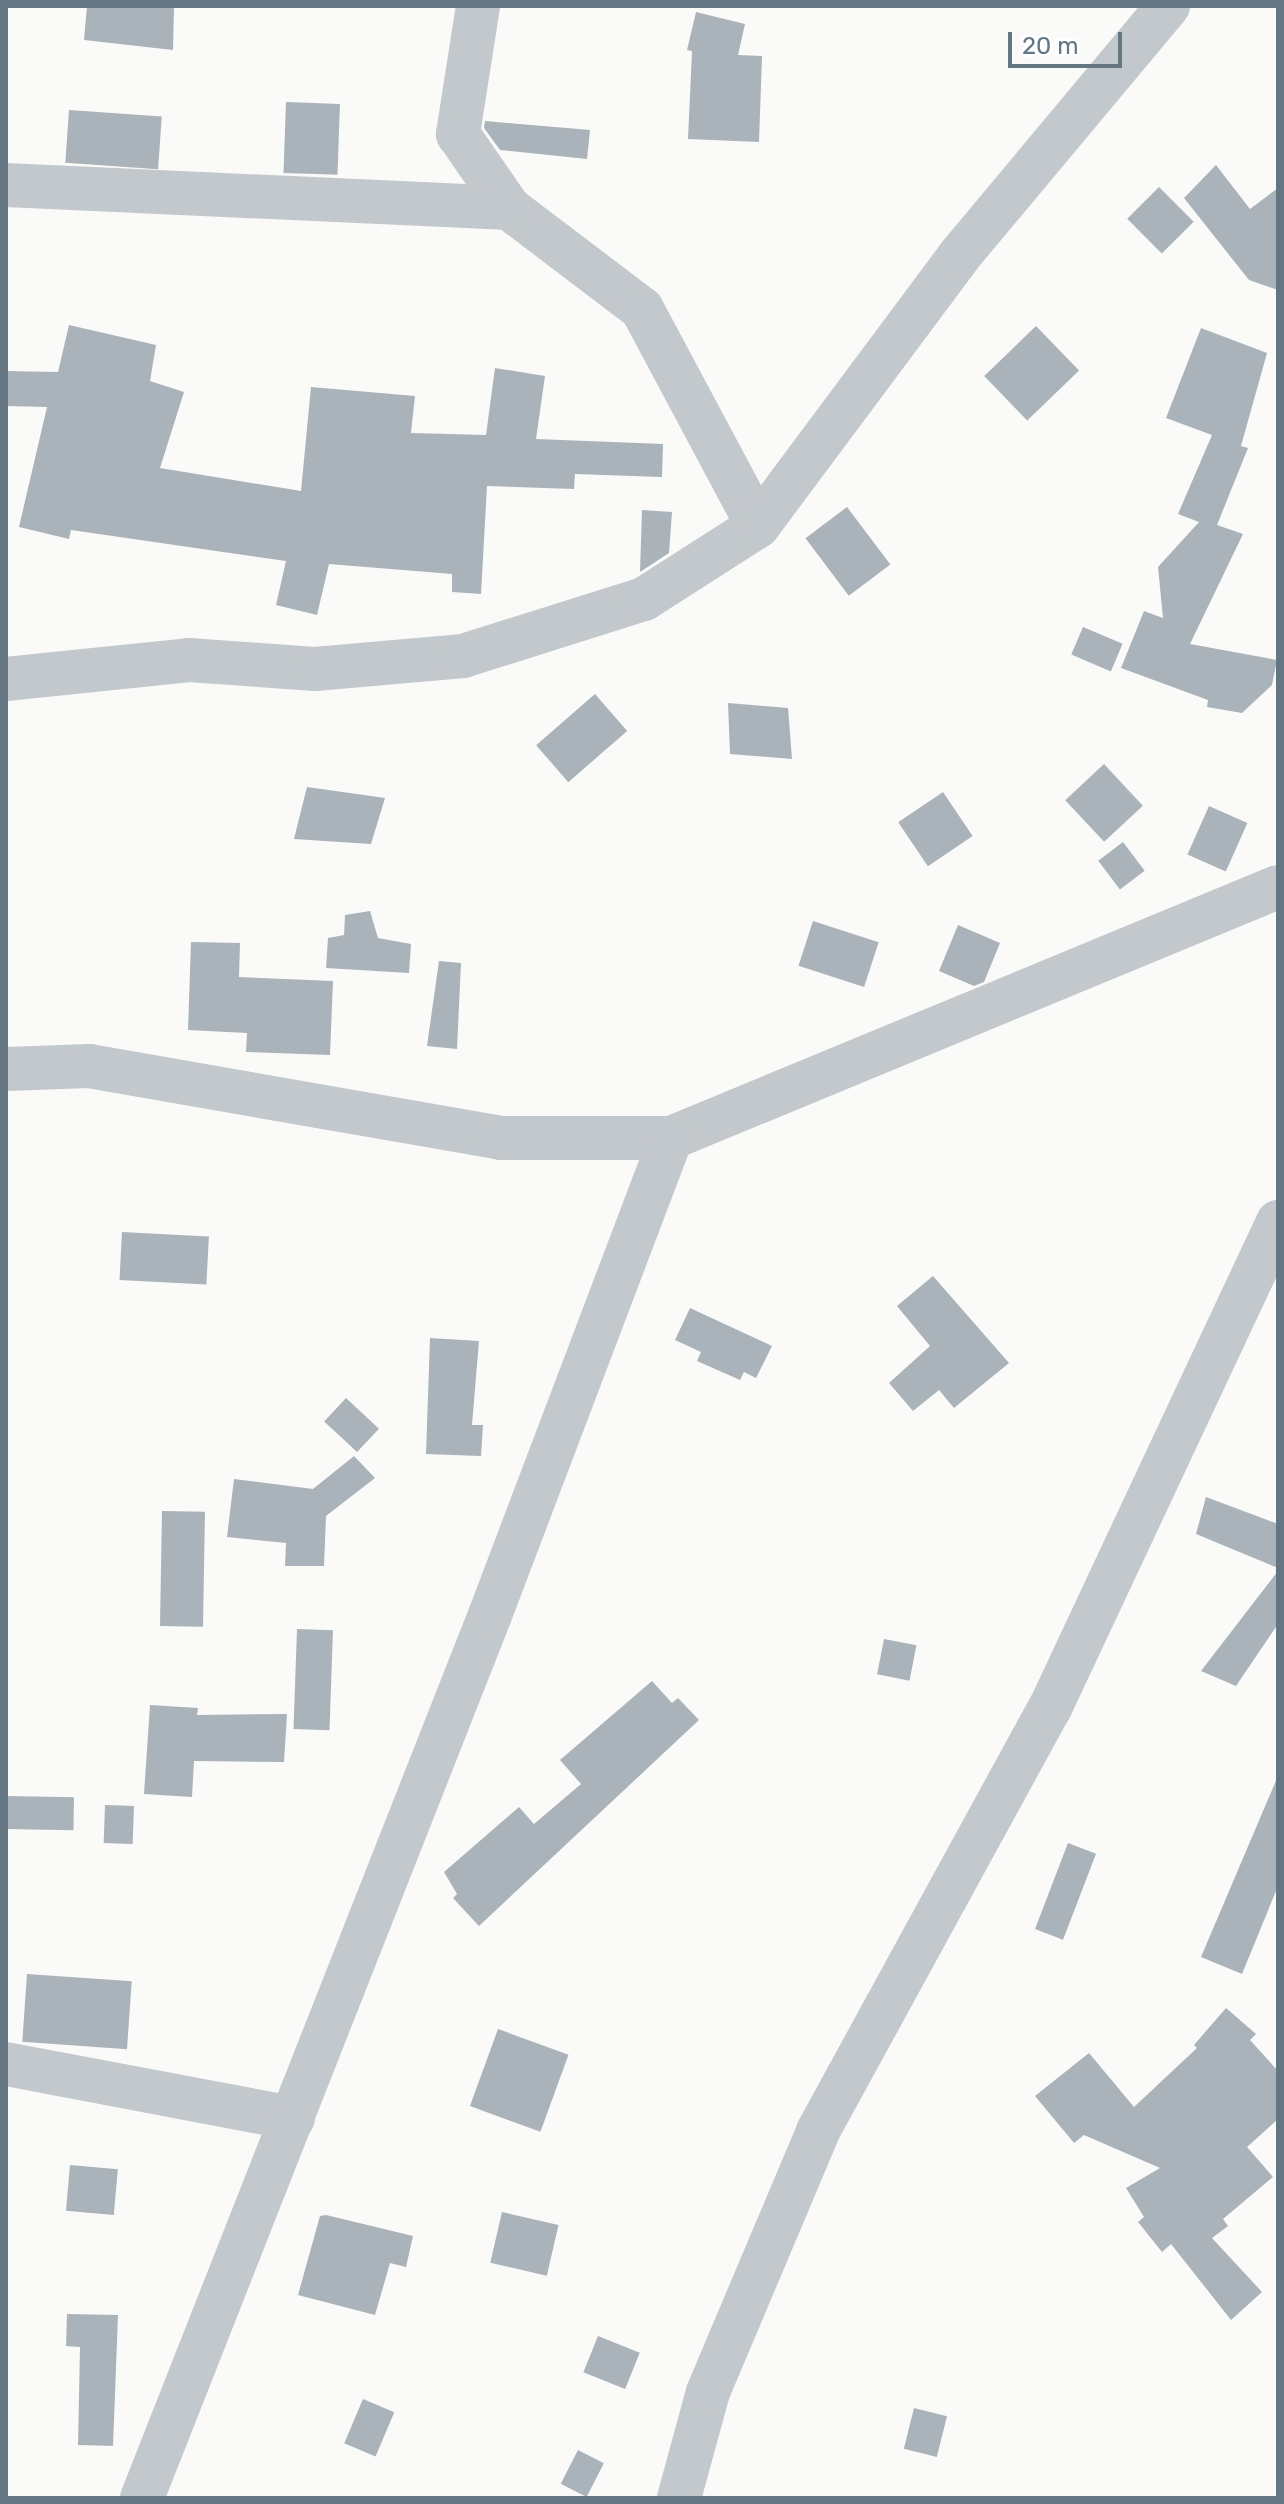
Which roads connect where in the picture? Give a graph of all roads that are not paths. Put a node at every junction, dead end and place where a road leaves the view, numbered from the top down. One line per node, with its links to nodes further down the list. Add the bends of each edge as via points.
1 (478, 6): 4 (street, via 458,134)
2 (1168, 6): 5 (street, via 959,256)
3 (6, 185): 4 (street)
4 (509, 208): 5 (street, via 642,309)
5 (758, 526): 6 (street, via 644,599 463,656 315,669 189,660)
6 (6, 679)
7 (1278, 887): 9 (street)
8 (6, 1069): 9 (street, via 89,1066 500,1138)
9 (671, 1138): 12 (street)
10 (1278, 1222): 14 (street, via 1050,1708 818,2131 708,2392)
11 (6, 2064): 12 (street)
12 (293, 2118): 13 (street)
13 (142, 2498)
14 (679, 2498)

